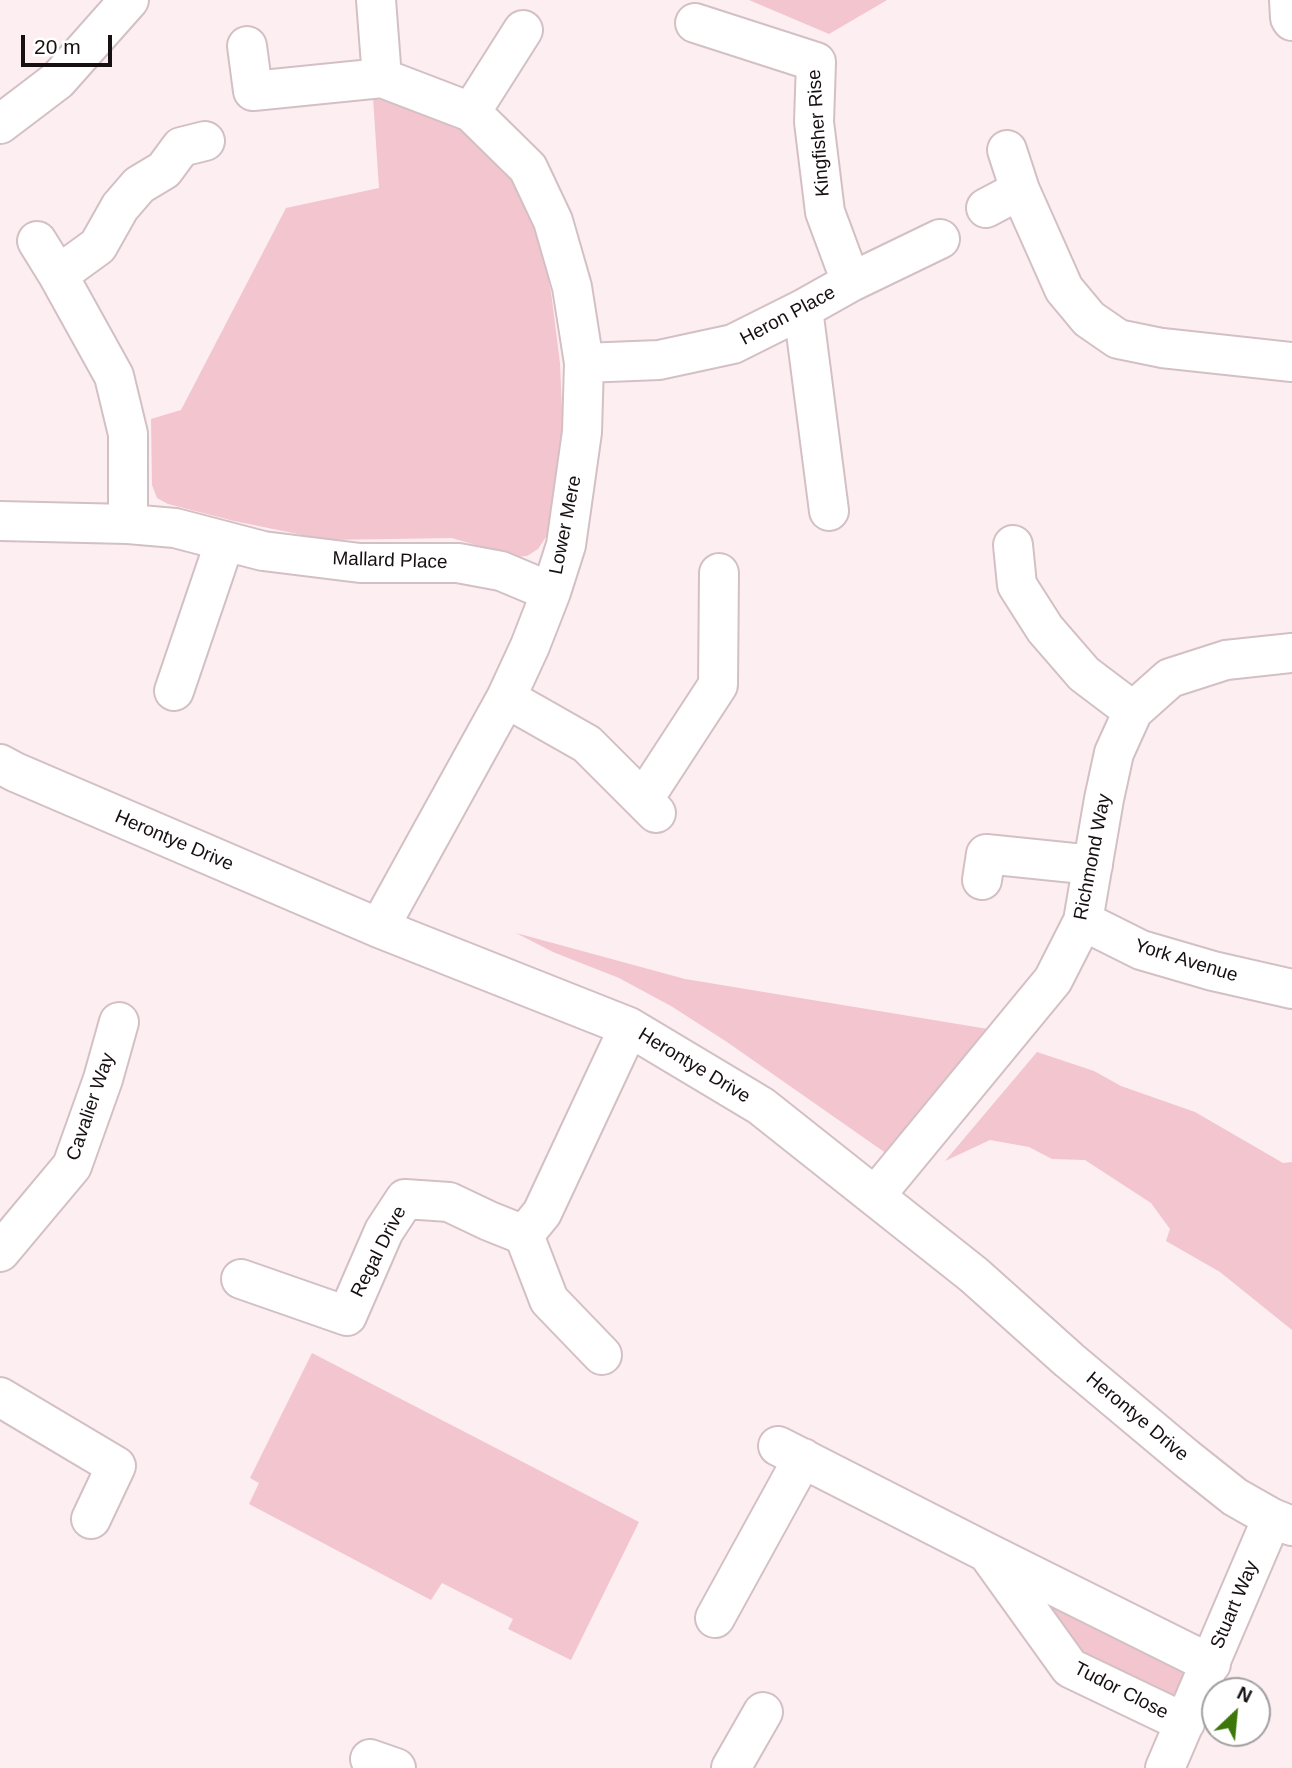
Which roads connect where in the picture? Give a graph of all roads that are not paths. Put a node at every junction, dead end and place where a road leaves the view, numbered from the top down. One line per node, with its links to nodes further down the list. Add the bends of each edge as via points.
1 (129, 0): 10 (street, via 58,80)
2 (376, 0): 8 (street)
3 (1289, 0): 4 (street)
4 (1292, 21)
5 (695, 23): 18 (street, Kingfisher Rise, via 816,62 814,122 825,212)
6 (523, 30): 9 (street)
7 (247, 46): 8 (street, Lower Mere, via 253,91)
8 (382, 78): 9 (street, Lower Mere)
9 (471, 112): 21 (street, Lower Mere, via 528,168 553,221 572,287)
10 (0, 124)
11 (205, 141): 17 (street, via 181,147 164,170 139,185 120,206 98,246)
12 (1007, 150): 13 (street)
13 (1020, 190): 14 (street); 20 (street, via 1064,289 1089,319 1118,339)
14 (986, 208)
15 (940, 239): 18 (street, Heron Place)
16 (37, 241): 17 (street)
17 (58, 275): 24 (street, via 114,376 128,434)
18 (851, 282): 19 (street, Heron Place)
19 (803, 309): 21 (street, Heron Place, via 733,344 659,360); 22 (street)
20 (1292, 362)
21 (584, 363): 28 (street, Lower Mere, via 582,432 566,545)
22 (829, 511)
23 (0, 521): 24 (street, Mallard Place)
24 (128, 524): 25 (street, Mallard Place, via 175,528)
25 (225, 541): 28 (street, Mallard Place, via 263,551 360,563 458,563 501,571); 30 (street)
26 (1013, 545): 32 (street, via 1017,585 1045,629 1084,674)
27 (719, 573): 31 (street, via 718,685 650,806 587,744)
28 (551, 592): 31 (street, Lower Mere)
29 (1292, 653): 32 (street, Richmond Way, via 1226,660 1170,678)
30 (174, 691)
31 (506, 698): 37 (street, Lower Mere)
32 (1133, 710): 34 (street, Richmond Way, via 1114,752)
33 (0, 764): 37 (street, Herontye Drive)
34 (1093, 865): 35 (street, via 986,854); 36 (street, Richmond Way)
35 (982, 880)
36 (1083, 922): 38 (street, York Avenue, via 1141,950); 41 (street, Richmond Way, via 1053,980)
37 (379, 928): 40 (street, Herontye Drive)
38 (1292, 989)
39 (120, 1022): 43 (street, Cavalier Way, via 72,1166)
40 (629, 1027): 41 (street, Herontye Drive, via 761,1106); 42 (street, via 542,1213)
41 (874, 1196): 48 (street, Herontye Drive, via 974,1275 1186,1458 1235,1497)
42 (524, 1235): 44 (street, Regal Drive, via 449,1202 404,1199 384,1231 346,1317); 45 (street, via 550,1300)
43 (0, 1252)
44 (241, 1279)
45 (602, 1355)
46 (0, 1397): 47 (street, via 116,1466)
47 (91, 1518)
48 (1282, 1522): 51 (street, Stuart Way)
49 (988, 1553): 50 (street, Tudor Close, via 791,1452); 51 (street, Tudor Close); 53 (street, Tudor Close, via 1070,1668)
50 (715, 1618)
51 (1211, 1664): 53 (street, Stuart Way)
52 (763, 1712): 54 (street)
53 (1185, 1723): 55 (street, Stuart Way)
54 (731, 1768)
55 (1165, 1768)

